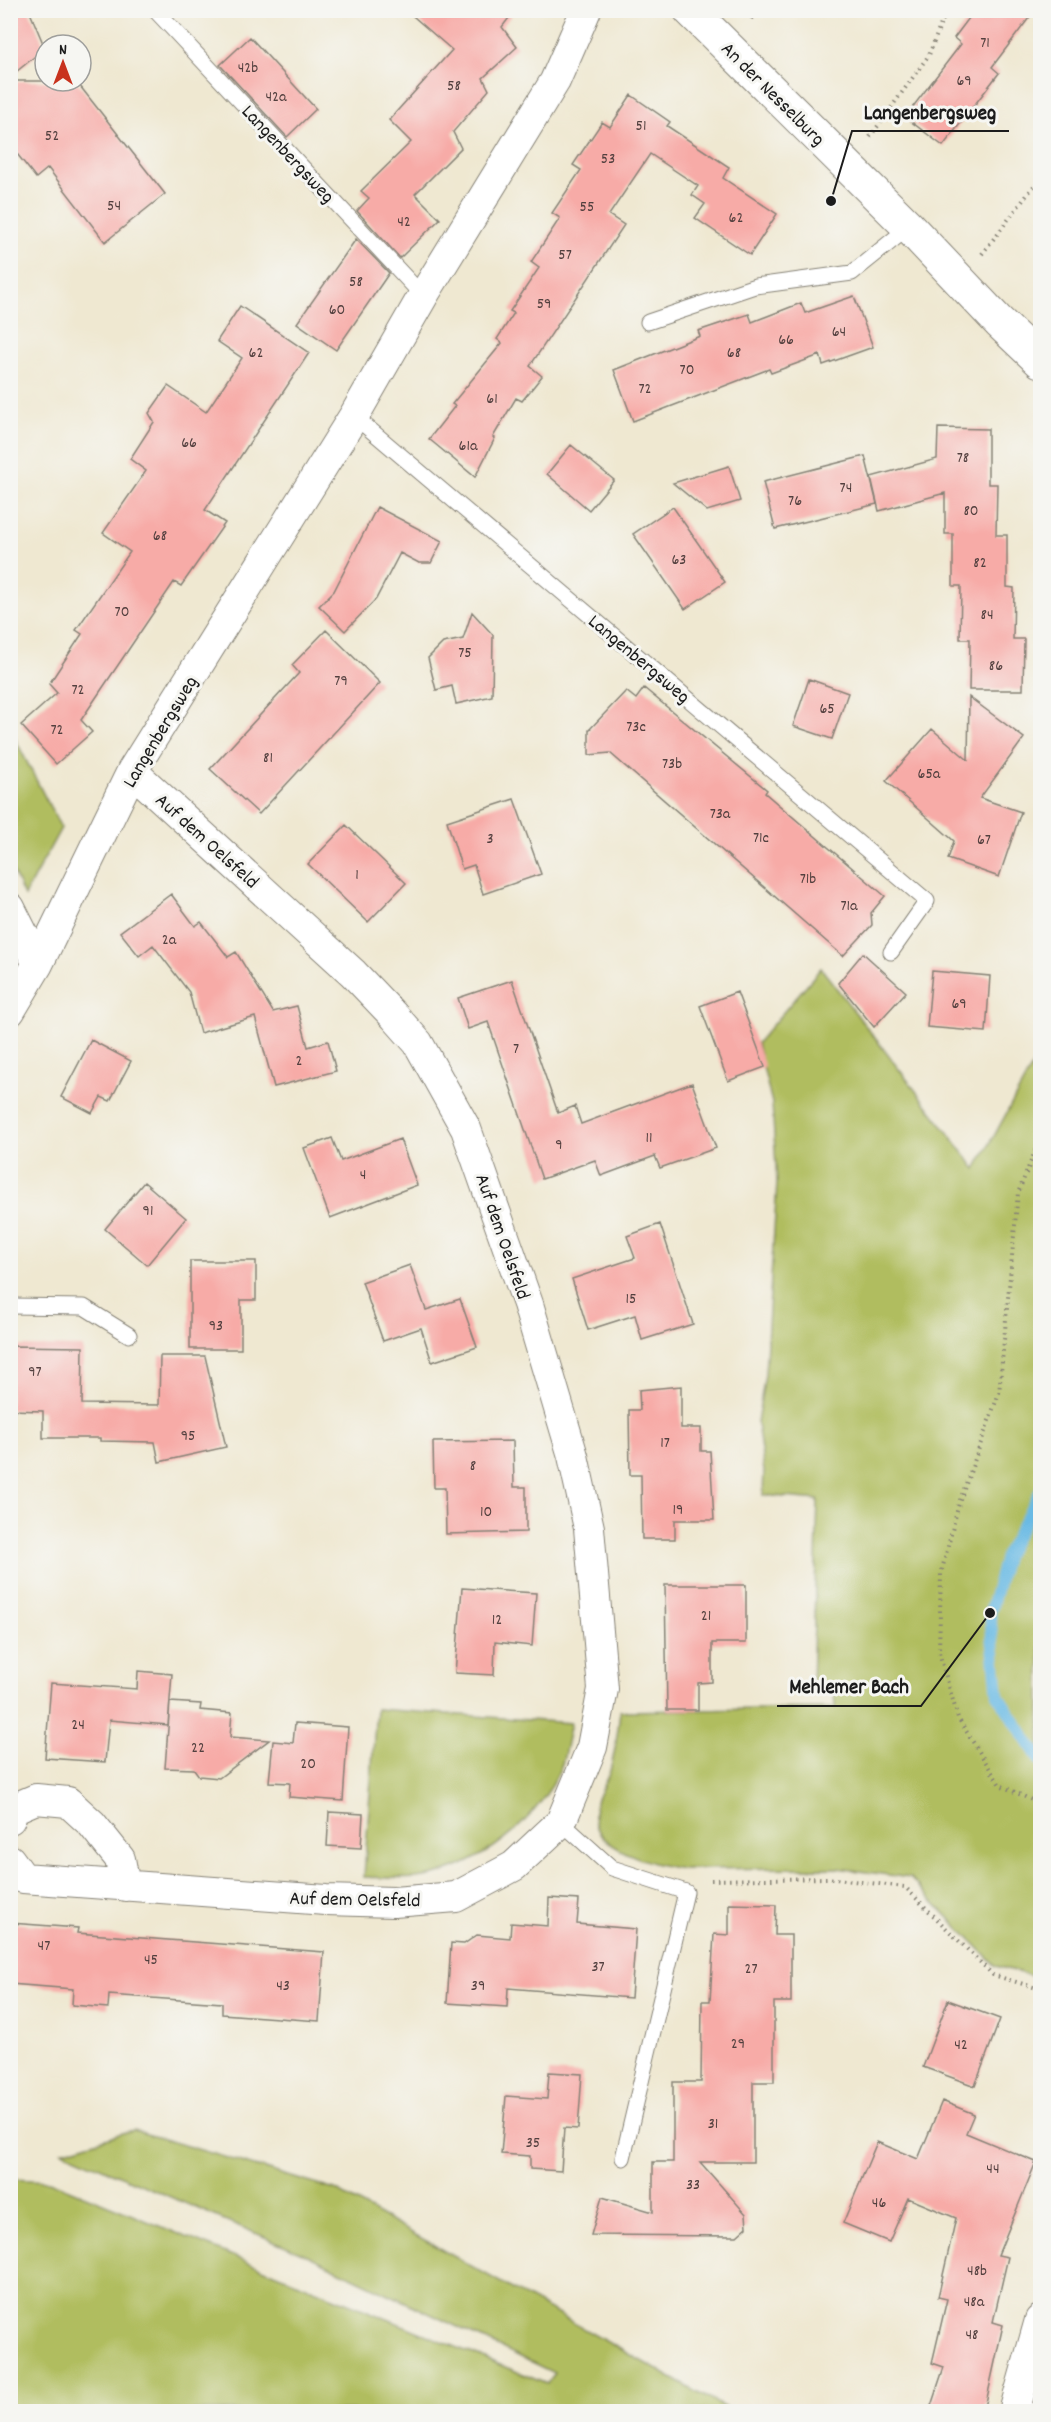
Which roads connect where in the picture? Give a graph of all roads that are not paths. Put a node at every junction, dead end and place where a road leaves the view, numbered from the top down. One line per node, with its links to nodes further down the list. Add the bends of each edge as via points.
1 (155, 10): 5 (lane, Langenbergsweg)
2 (586, 10): 5 (street, Langenbergsweg, via 555,81)
3 (690, 10): 4 (street, An der Nesselburg)
4 (909, 227): 6 (lane, via 852,273 755,286); 7 (street, An der Nesselburg)
5 (423, 296): 8 (street, Langenbergsweg)
6 (648, 322)
7 (1041, 361)
8 (354, 416): 9 (street, Langenbergsweg); 11 (lane, Langenbergsweg, via 927,901)
9 (132, 771): 12 (street, Langenbergsweg); 17 (street, Auf dem Oelsfeld, via 353,973 395,1017 418,1043 466,1129 528,1304 573,1456 589,1528 603,1689 592,1747)
10 (10, 908): 12 (street)
11 (891, 952)
12 (38, 964): 13 (street, Langenbergsweg)
13 (10, 1011)
14 (10, 1306): 15 (lane, via 84,1307)
15 (129, 1335)
16 (10, 1819): 19 (street, via 15,1808 36,1799 68,1802 120,1859)
17 (561, 1822): 19 (street, Auf dem Oelsfeld, via 514,1866 456,1897 394,1902 326,1900); 20 (lane, via 612,1868 686,1892)
18 (10, 1860): 19 (street, Auf dem Oelsfeld, via 23,1878)
19 (125, 1886)
20 (623, 2158)
21 (1041, 2319): 22 (street)
22 (1014, 2412)

